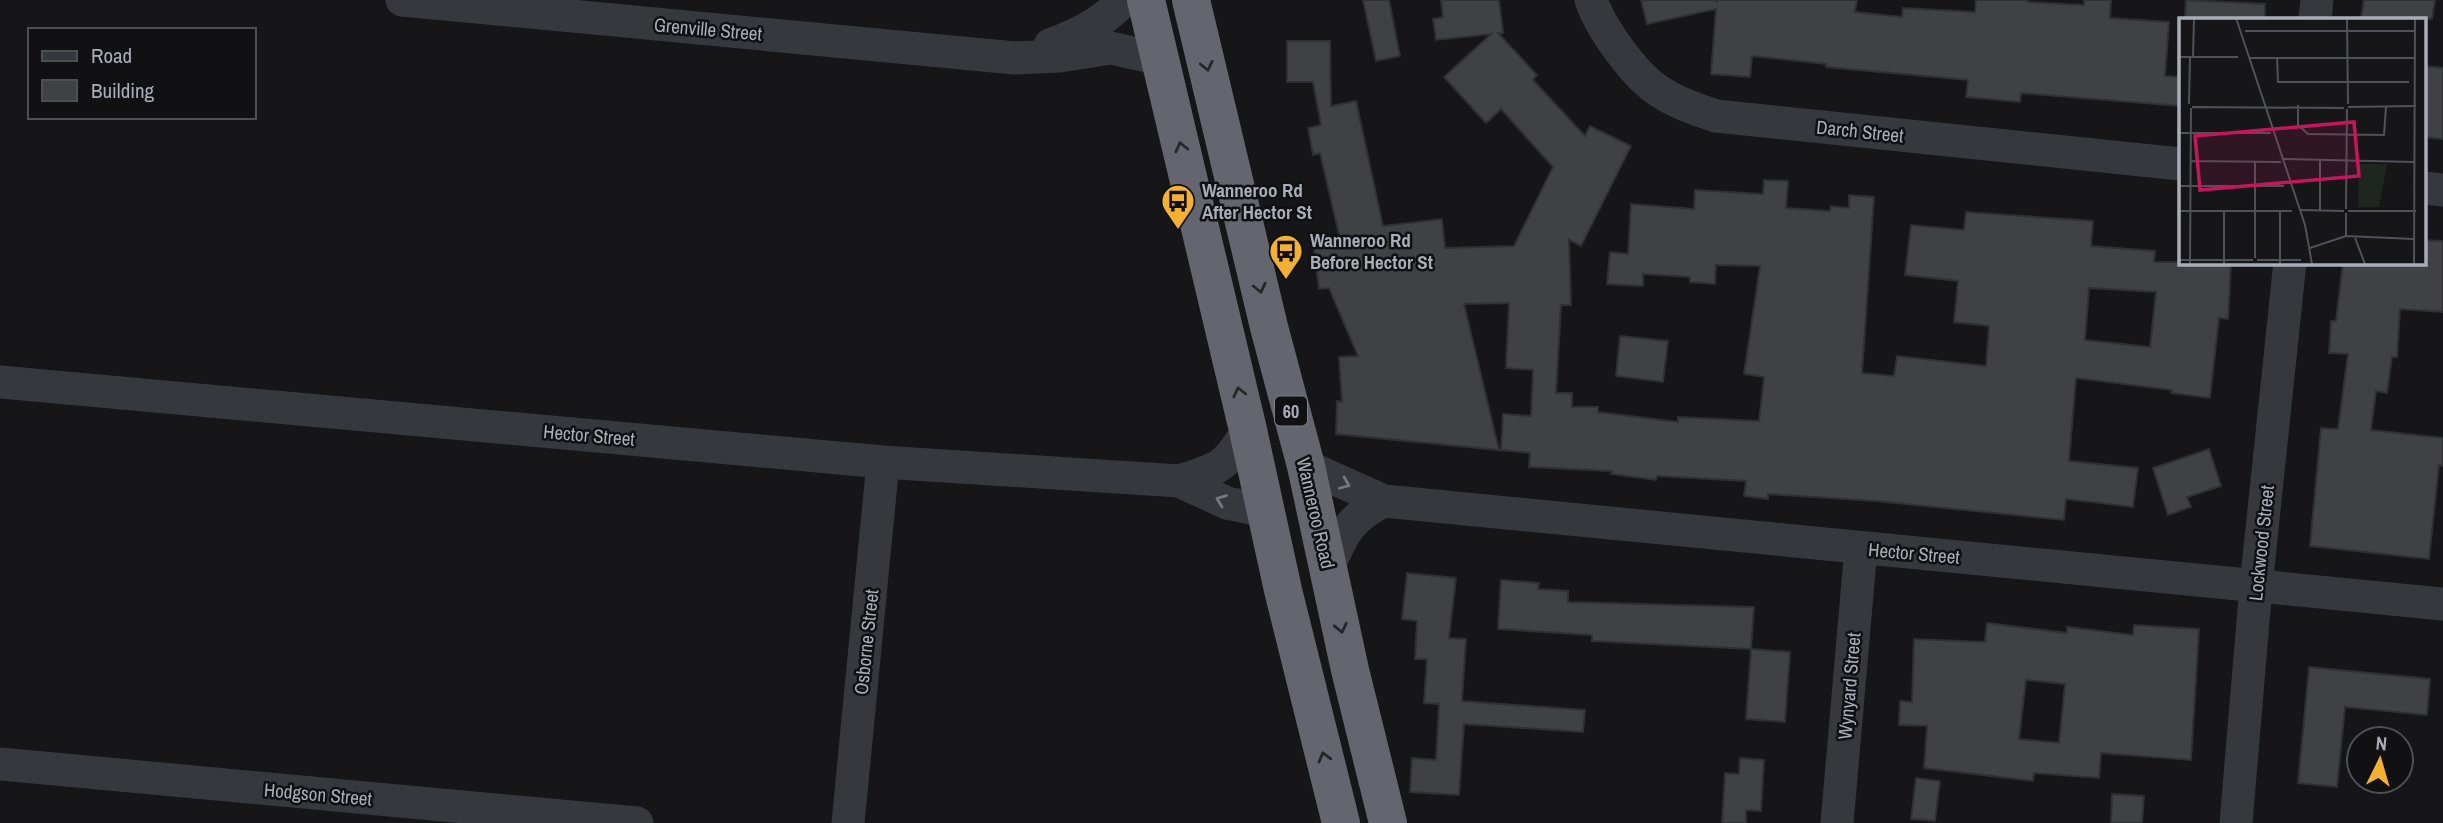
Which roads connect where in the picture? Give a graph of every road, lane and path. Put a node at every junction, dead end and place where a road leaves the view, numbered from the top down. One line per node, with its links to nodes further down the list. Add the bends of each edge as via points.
1 (402, 0): 8 (street, Grenville Street)
2 (1124, 0): 8 (street, Grenville Street, via 1088,30)
3 (1146, 0): 9 (highway, 60)
4 (1191, 0): 15 (highway, Wanneroo Road / 60, one-way to 15)
5 (1591, 0): 10 (street, Darch Street, via 1628,61 1653,88 1680,104 1716,116)
6 (2317, 0): 7 (street)
7 (2315, 18)
8 (1015, 58): 9 (street, Grenville Street, via 1060,57 1111,48)
9 (1160, 59): 13 (highway, 60, one-way to 9)
10 (2179, 164)
11 (2290, 264): 21 (street, Lockwood Street)
12 (0, 382): 14 (street, Hector Street)
13 (1248, 430): 16 (street, Hector Street, via 1236,451 1218,468); 18 (highway, 60)
14 (883, 462): 16 (street, Hector Street); 25 (street, Osborne Street)
15 (1306, 466): 17 (street, Hector Street, one-way to 17); 20 (highway, Wanneroo Road / 60)
16 (1179, 481): 18 (street, Hector Street, one-way to 16, via 1227,503)
17 (1384, 500): 19 (street, Hector Street); 20 (street, via 1347,527)
18 (1266, 511): 26 (highway, 60, one-way to 18)
19 (1861, 548): 21 (street, Hector Street); 28 (street, Wynyard Street)
20 (1328, 569): 27 (highway, Wanneroo Road / 60, one-way to 27)
21 (2256, 586): 22 (street, Hector Street); 29 (street, Lockwood Street)
22 (2443, 604)
23 (0, 764): 24 (street, Hodgson Street)
24 (637, 823)
25 (848, 823)
26 (1341, 823)
27 (1388, 823)
28 (1837, 823)
29 (2236, 823)

